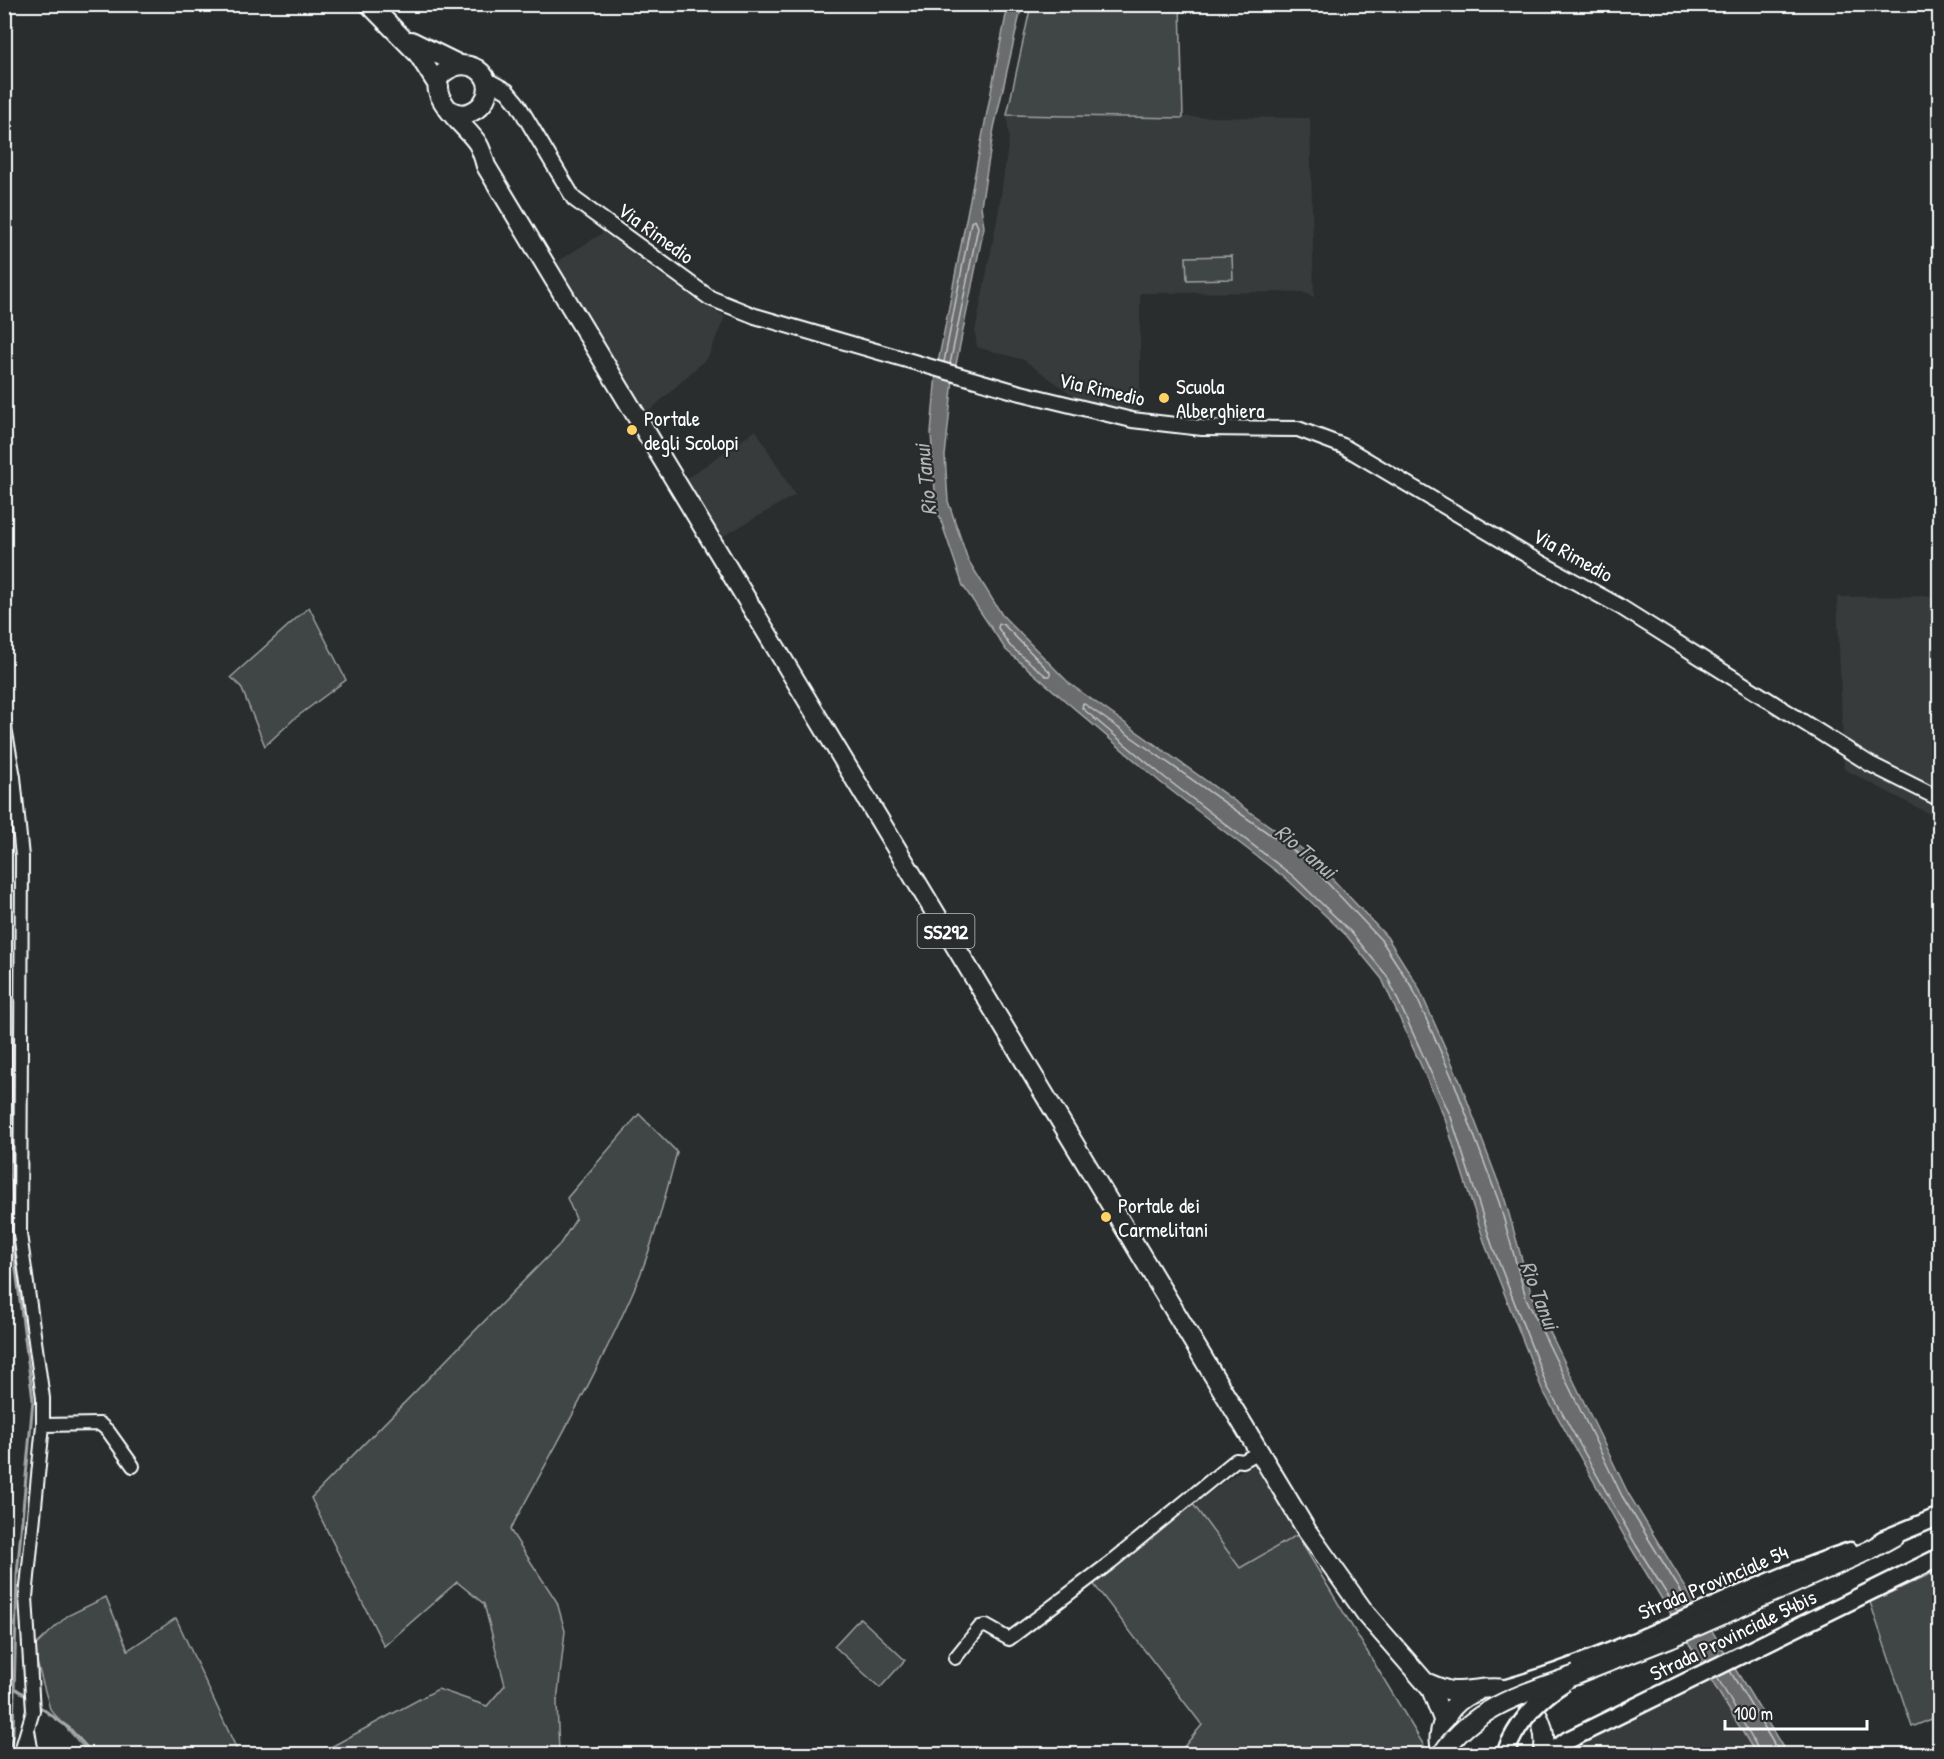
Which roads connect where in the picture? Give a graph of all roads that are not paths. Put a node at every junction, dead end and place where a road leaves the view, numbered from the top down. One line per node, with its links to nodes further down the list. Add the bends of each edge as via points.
1 (369, 4): 2 (main road, SS292)
2 (393, 30): 3 (main road, SS292); 4 (main road, SS292, via 418,54)
3 (460, 65): 4 (main road, via 446,72); 5 (main road, SS292, via 472,67)
4 (439, 87): 6 (main road, SS292, via 440,99)
5 (484, 94): 6 (main road, via 465,114); 7 (main road, SS292); 10 (street, Via Rimedio, via 512,98 573,199 710,298 755,316 1132,420 1202,428 1298,429 1343,446 1619,606 1870,764)
6 (448, 109): 7 (main road, SS292)
7 (478, 144): 12 (main road, SS292, via 492,176)
8 (4, 722): 9 (street)
9 (9, 778): 11 (street, via 22,857 20,1234 41,1374)
10 (1940, 799)
11 (43, 1425): 13 (street, via 100,1424 122,1457); 24 (street, via 27,1567 27,1636 34,1699)
12 (1258, 1452): 18 (street, via 1236,1461 1009,1639 986,1626 980,1627); 20 (main road, SS292, via 1307,1531 1366,1614)
13 (133, 1466)
14 (1940, 1516): 15 (main road)
15 (1895, 1536): 17 (main road, via 1870,1550)
16 (1940, 1557): 30 (main road, Strada Provinciale 54bis, via 1568,1740)
17 (1741, 1600): 19 (main road, via 1670,1638); 22 (main road, Strada Provinciale 54)
18 (956, 1658)
19 (1576, 1675): 27 (main road, bridge, via 1492,1708 1466,1727); 28 (main road, bridge, via 1528,1713)
20 (1425, 1682): 21 (main road, via 1451,1691); 23 (main road, SS292, via 1437,1700)
21 (1483, 1689): 22 (main road); 23 (main road, via 1460,1699)
22 (1503, 1689): 29 (main road, via 1519,1695 1536,1711 1544,1738)
23 (1444, 1722): 27 (main road, SS292, via 1440,1744)
24 (28, 1729): 25 (street); 26 (street)
25 (20, 1755)
26 (32, 1755)
27 (1443, 1755)
28 (1505, 1755)
29 (1544, 1755)
30 (1549, 1755)

